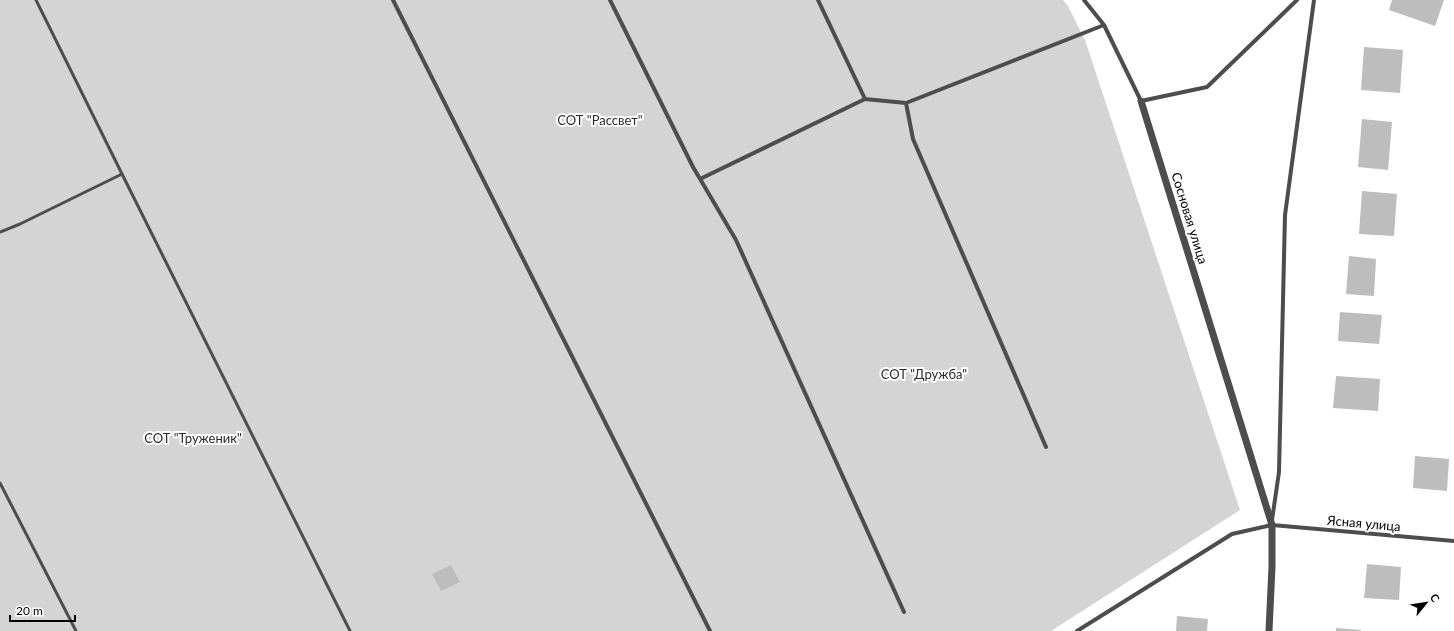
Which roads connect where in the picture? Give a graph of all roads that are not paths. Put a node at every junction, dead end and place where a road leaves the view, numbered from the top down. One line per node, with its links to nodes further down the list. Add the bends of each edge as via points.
1 (36, 0): 12 (lane)
2 (393, 0): 22 (street)
3 (610, 0): 13 (street)
4 (818, 0): 9 (street)
5 (1084, 0): 8 (street)
6 (1297, 0): 10 (street, via 1207,87)
7 (1314, 0): 17 (street, Сосновая улица, via 1285,214 1279,472)
8 (1104, 25): 10 (street); 11 (street)
9 (865, 99): 11 (street); 13 (street)
10 (1141, 101): 17 (street, Сосновая улица)
11 (906, 103): 15 (street, via 913,139)
12 (122, 174): 14 (lane); 21 (lane)
13 (700, 179): 19 (street, via 736,240)
14 (0, 232)
15 (1046, 447)
16 (0, 483): 20 (lane)
17 (1272, 525): 18 (street, Ясная улица); 23 (street, Ясная улица, via 1232,534); 24 (street, Сосновая улица)
18 (1454, 541)
19 (904, 612)
20 (76, 631)
21 (350, 631)
22 (710, 631)
23 (1076, 631)
24 (1269, 631)

